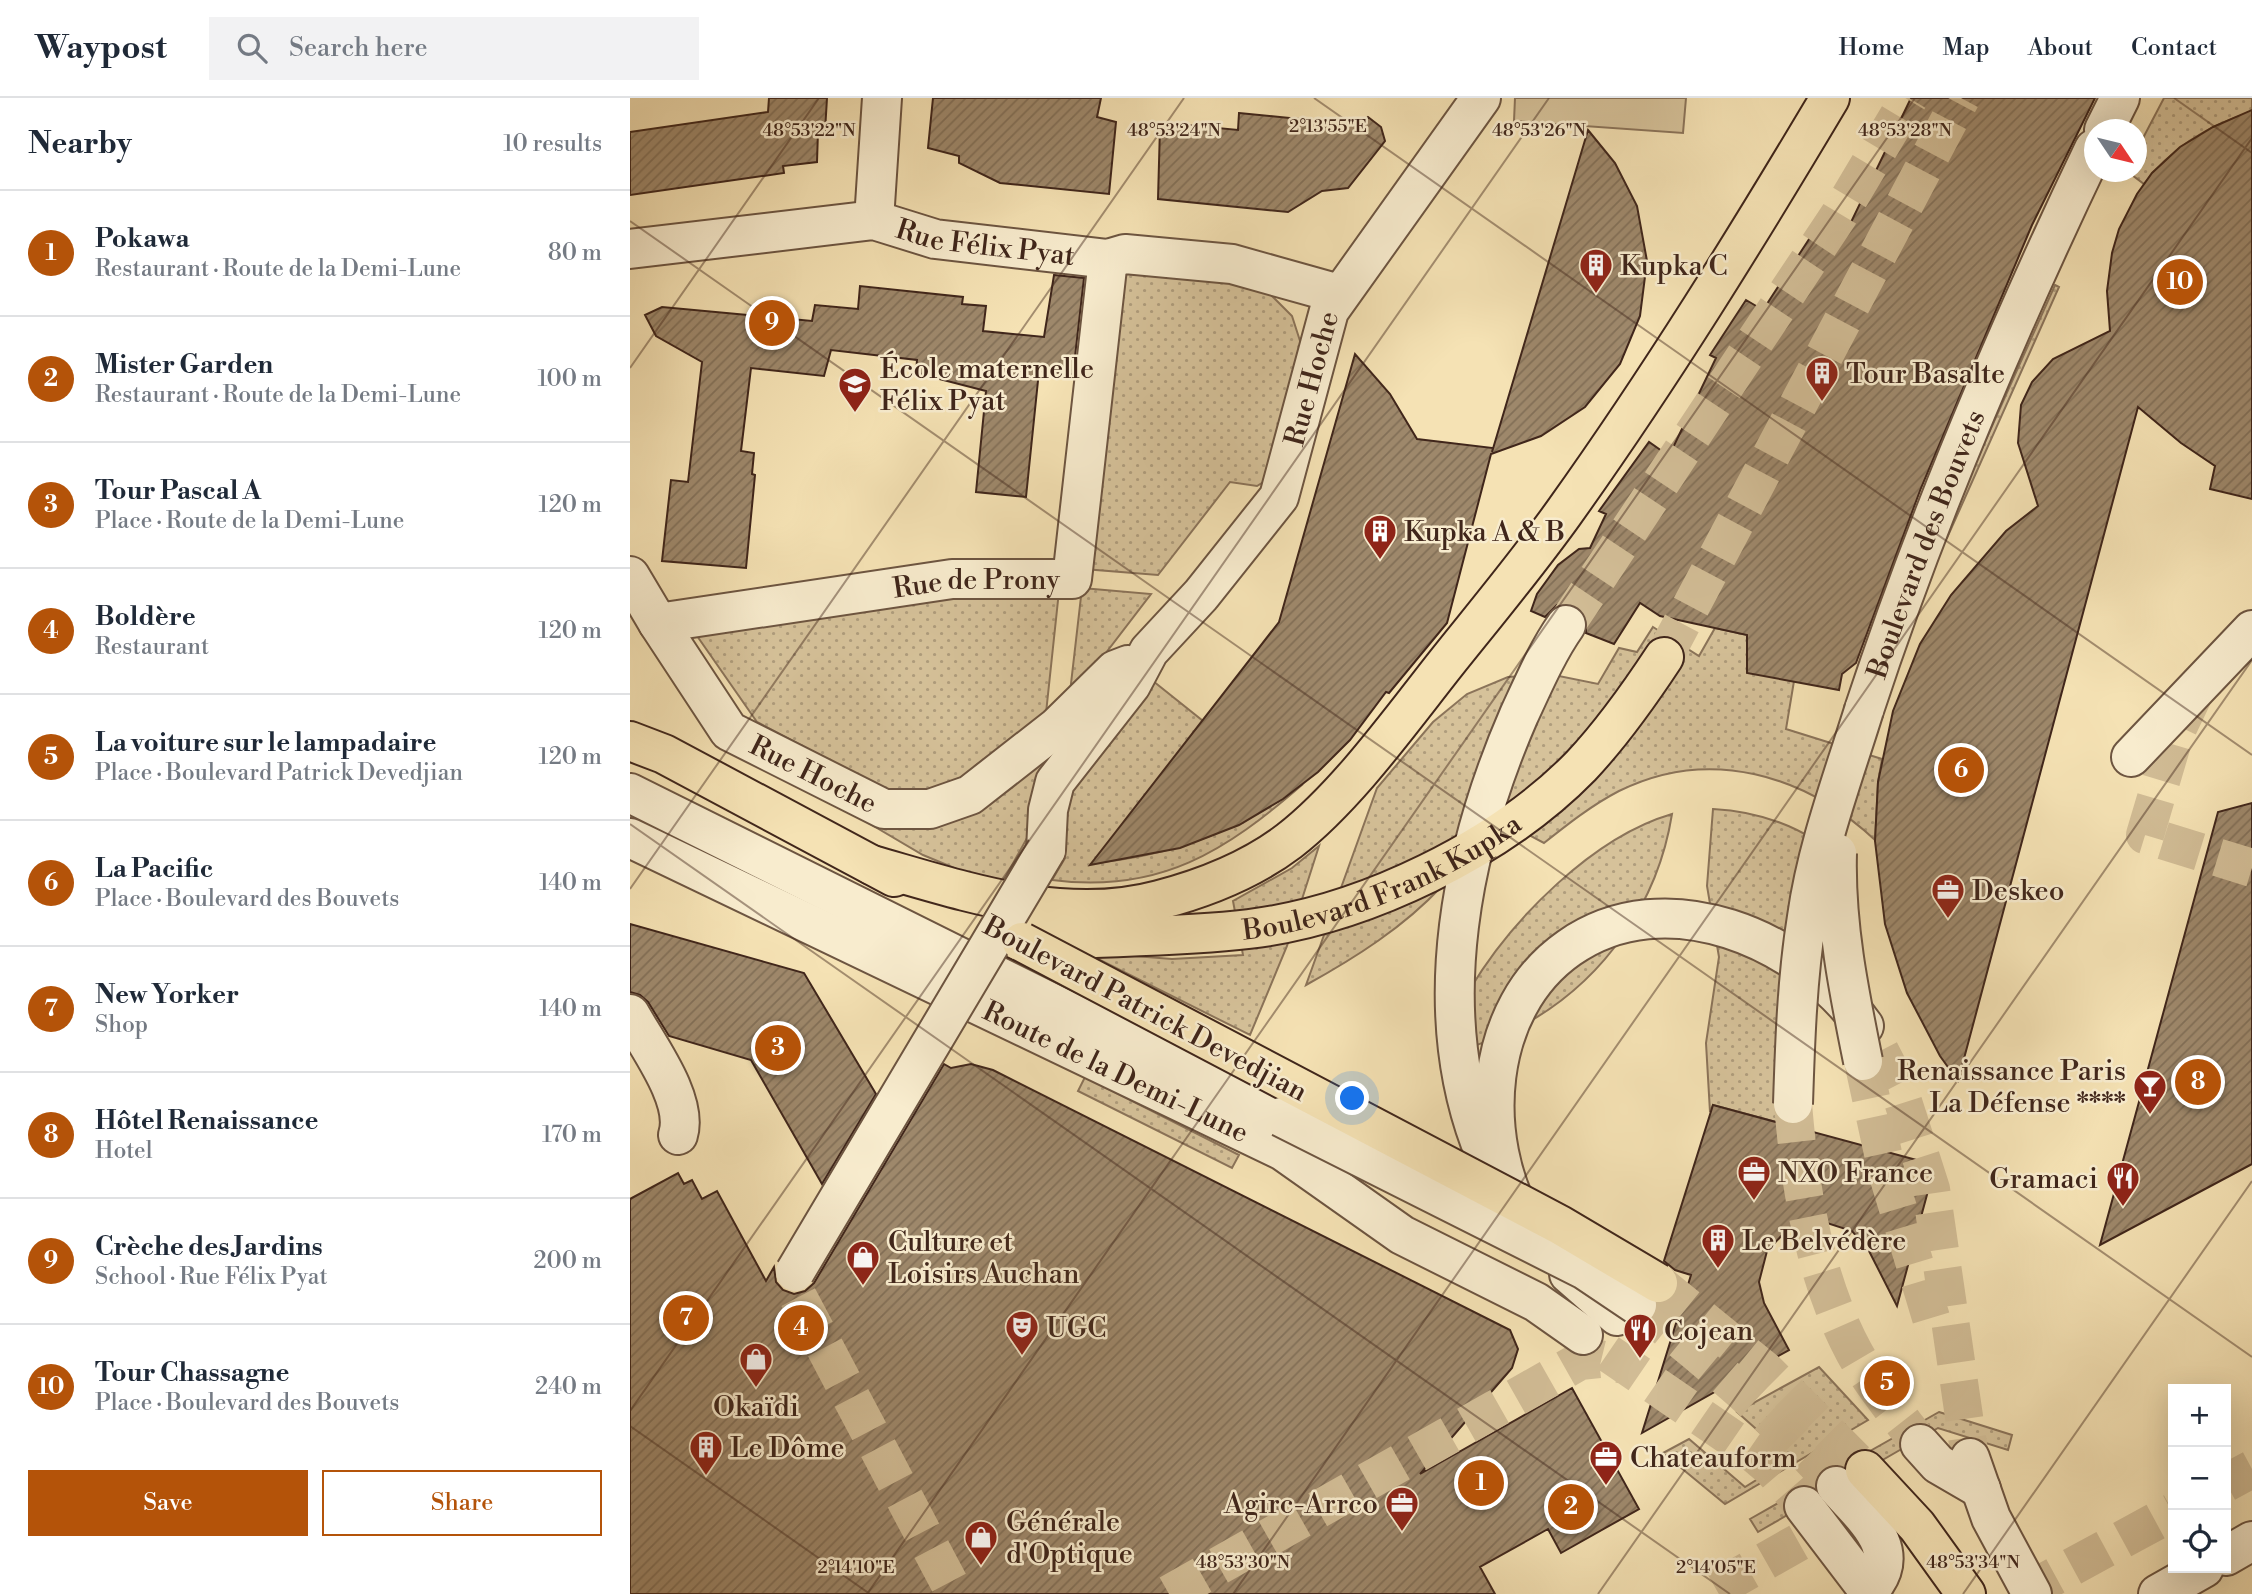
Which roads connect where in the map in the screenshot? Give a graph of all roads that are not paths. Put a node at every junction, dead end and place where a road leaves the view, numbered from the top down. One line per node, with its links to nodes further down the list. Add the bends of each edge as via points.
1 (882, 98): 7 (street)
2 (1481, 98): 10 (street, Rue Hoche)
3 (1830, 98): 23 (main road, via 1713,293 1563,514 1399,723 1291,839 1237,872 1157,901 1069,909 980,896)
4 (2120, 98): 5 (street)
5 (2110, 119)
6 (2084, 172): 17 (street, Boulevard des Bouvets, via 2033,278 1955,466)
7 (874, 220): 8 (street, Rue Félix Pyat); 9 (street, Rue Félix Pyat, via 935,239)
8 (630, 249)
9 (1108, 259): 10 (street, Rue Félix Pyat, via 1125,254 1232,264); 12 (street, Rue de Prony, via 1072,579 952,579)
10 (1339, 294): 16 (street, Rue Hoche, via 1329,311 1279,497)
11 (630, 576): 12 (street)
12 (658, 623): 16 (street, Rue Hoche, via 729,731 884,809 930,809 970,795 1057,727 1115,670)
13 (1566, 625): 30 (street, via 1531,688 1504,751 1468,871 1459,924 1457,1035)
14 (2252, 631): 20 (street)
15 (1664, 657): 24 (main road, Boulevard Frank Kupka, via 1625,715 1580,767 1533,809 1439,867 1335,908 1249,929)
16 (1145, 659): 31 (street, Rue Hoche, bridge, via 1131,685 1055,782 1046,850)
17 (1864, 710): 28 (street, bridge, via 1820,850 1807,916); 30 (street, bridge, via 1843,794 1836,895 1843,962 1871,1056 1837,993 1804,966 1730,928 1647,919 1609,928 1569,948 1528,991 1497,1064)
18 (630, 725): 19 (main road, Boulevard Patrick Devedjian)
19 (647, 747): 23 (main road, Boulevard Patrick Devedjian)
20 (2131, 757)
21 (630, 793): 32 (street, bridge, via 1585,1270)
22 (630, 838): 25 (street, Route de la Demi-Lune)
23 (872, 865): 24 (main road, Boulevard Patrick Devedjian)
24 (1022, 942): 32 (main road, Boulevard Patrick Devedjian, bridge, via 1560,1225)
25 (962, 996): 27 (street); 33 (street, Route de la Demi-Lune, via 1283,1152 1402,1235 1536,1302)
26 (630, 1014): 29 (street, via 679,1104)
27 (927, 1054)
28 (1793, 1104)
29 (678, 1135)
30 (1487, 1140): 32 (street, via 1493,1175 1531,1232 1563,1269)
31 (795, 1272)
32 (1637, 1301)
33 (1583, 1335)
34 (1920, 1444): 42 (street, via 1938,1464 1975,1473 1991,1518)
35 (1851, 1478): 40 (street, via 1882,1547 1885,1567); 41 (main road, via 1917,1526)
36 (1808, 1526): 40 (street)
37 (2252, 1541): 38 (street)
38 (2231, 1553)
39 (2195, 1573): 43 (street)
40 (1870, 1593)
41 (1966, 1594)
42 (2032, 1594)
43 (2158, 1594)

